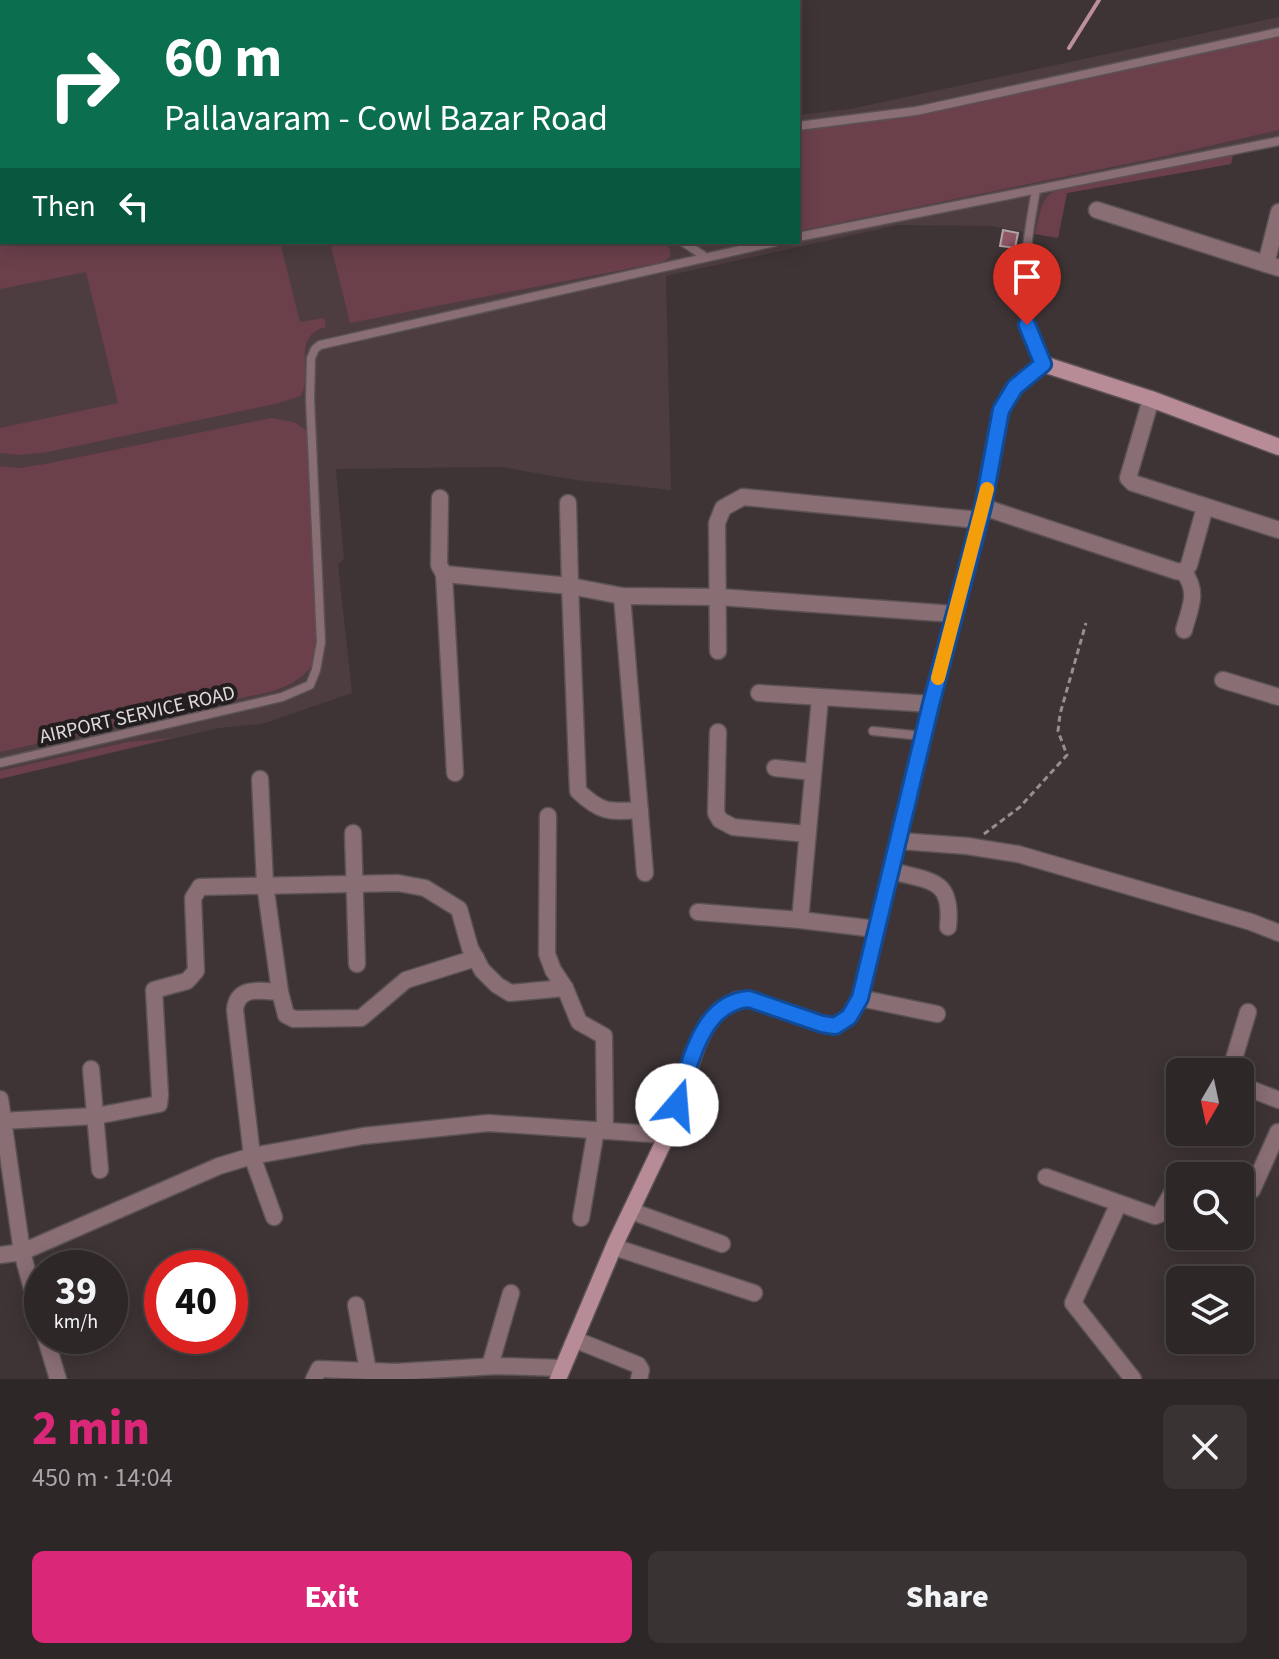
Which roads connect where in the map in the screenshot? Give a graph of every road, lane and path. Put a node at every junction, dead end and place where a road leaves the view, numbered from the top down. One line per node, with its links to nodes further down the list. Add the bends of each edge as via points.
1 (1279, 32): 2 (lane, via 916,111)
2 (800, 126)
3 (1279, 141): 4 (lane)
4 (1036, 190): 7 (lane); 12 (lane, via 1026,241 1027,325)
5 (1097, 210): 11 (street)
6 (1279, 212): 11 (street)
7 (800, 237)
8 (686, 244): 10 (lane)
9 (765, 244): 10 (lane)
10 (704, 256): 37 (lane, AIRPORT SERVICE ROAD, via 320,345 311,358 310,399 321,642 310,685 282,697)
11 (1272, 266)
12 (1043, 364): 13 (street); 18 (street, via 1015,387 1001,410)
13 (1151, 399): 14 (street); 17 (street, via 1128,478)
14 (1279, 447)
15 (440, 498): 21 (street, via 439,565)
16 (568, 503): 22 (street)
17 (1205, 507): 19 (street); 20 (street)
18 (981, 514): 20 (street); 24 (street, via 743,497 723,508 717,523); 25 (street)
19 (1279, 530)
20 (1184, 572): 27 (street, via 1194,594)
21 (444, 574): 22 (street); 40 (street)
22 (570, 586): 23 (street); 42 (street, via 578,791 607,812)
23 (622, 596): 24 (street); 42 (street)
24 (719, 597): 25 (street); 28 (street)
25 (954, 614): 33 (street)
26 (1086, 623): 47 (path, via 1060,714 1058,731 1067,755 1020,807)
27 (1184, 630)
28 (718, 651)
29 (1223, 680): 31 (street)
30 (759, 693): 32 (street)
31 (1279, 697)
32 (820, 698): 33 (street); 39 (street)
33 (931, 704): 36 (street)
34 (873, 731): 36 (lane)
35 (718, 732): 45 (street, via 720,820 733,827)
36 (924, 736): 46 (street)
37 (0, 763)
38 (775, 768): 39 (street)
39 (813, 772): 45 (street)
40 (455, 773)
41 (260, 779): 50 (street)
42 (640, 810): 49 (street)
43 (548, 816): 59 (street, via 547,954)
44 (353, 833): 51 (street)
45 (807, 834): 53 (street)
46 (900, 841): 47 (street); 48 (street)
47 (967, 846): 56 (street, via 1018,854)
48 (892, 871): 54 (street, via 939,886 950,903); 55 (street)
49 (645, 873)
50 (265, 884): 51 (street); 60 (street); 69 (street, via 209,885 195,891 196,971 187,981 154,990 159,1104)
51 (354, 884): 57 (street, via 425,888 449,902 463,916); 58 (street)
52 (698, 912): 53 (street)
53 (800, 920): 55 (street)
54 (948, 927)
55 (876, 929): 61 (street)
56 (1279, 933)
57 (476, 958): 59 (street, via 482,970 510,993); 60 (street, via 406,980 361,1018 294,1019 286,1015)
58 (357, 964)
59 (565, 988): 71 (street, via 579,1022 604,1036)
60 (280, 992): 74 (street, via 245,992 236,1003)
61 (860, 998): 63 (street); 73 (street, via 849,1017 835,1026 749,999 720,1010 697,1046)
62 (1248, 1012): 64 (street)
63 (937, 1014)
64 (1234, 1058)
65 (91, 1069): 69 (street)
66 (1254, 1090): 68 (street)
67 (0, 1099): 70 (street)
68 (1279, 1100)
69 (96, 1116): 70 (street); 75 (street)
70 (1, 1121): 85 (street)
71 (600, 1130): 73 (street); 74 (street, via 488,1123 363,1136); 82 (street)
72 (1279, 1132): 77 (street)
73 (667, 1135): 80 (street)
74 (252, 1156): 81 (street); 85 (street)
75 (100, 1170)
76 (1046, 1177): 79 (street)
77 (1254, 1186)
78 (1166, 1204): 79 (street, via 1160,1214 1146,1215)
79 (1118, 1205): 100 (street, via 1073,1303)
80 (631, 1211): 83 (street); 84 (street)
81 (274, 1217)
82 (581, 1218)
83 (722, 1244)
84 (614, 1247): 89 (street); 91 (street)
85 (22, 1252): 86 (street); 87 (street)
86 (0, 1255)
87 (24, 1259)
88 (511, 1293): 93 (street)
89 (754, 1293)
90 (356, 1305): 94 (street)
91 (576, 1340): 95 (street); 99 (street, via 638,1365)
92 (50, 1354): 97 (street)
93 (490, 1366): 95 (street); 96 (street)
94 (368, 1371): 96 (street); 98 (street, via 319,1369)
95 (560, 1374)
96 (393, 1376)
97 (58, 1379)
98 (314, 1379)
99 (639, 1379)
100 (1133, 1379)

